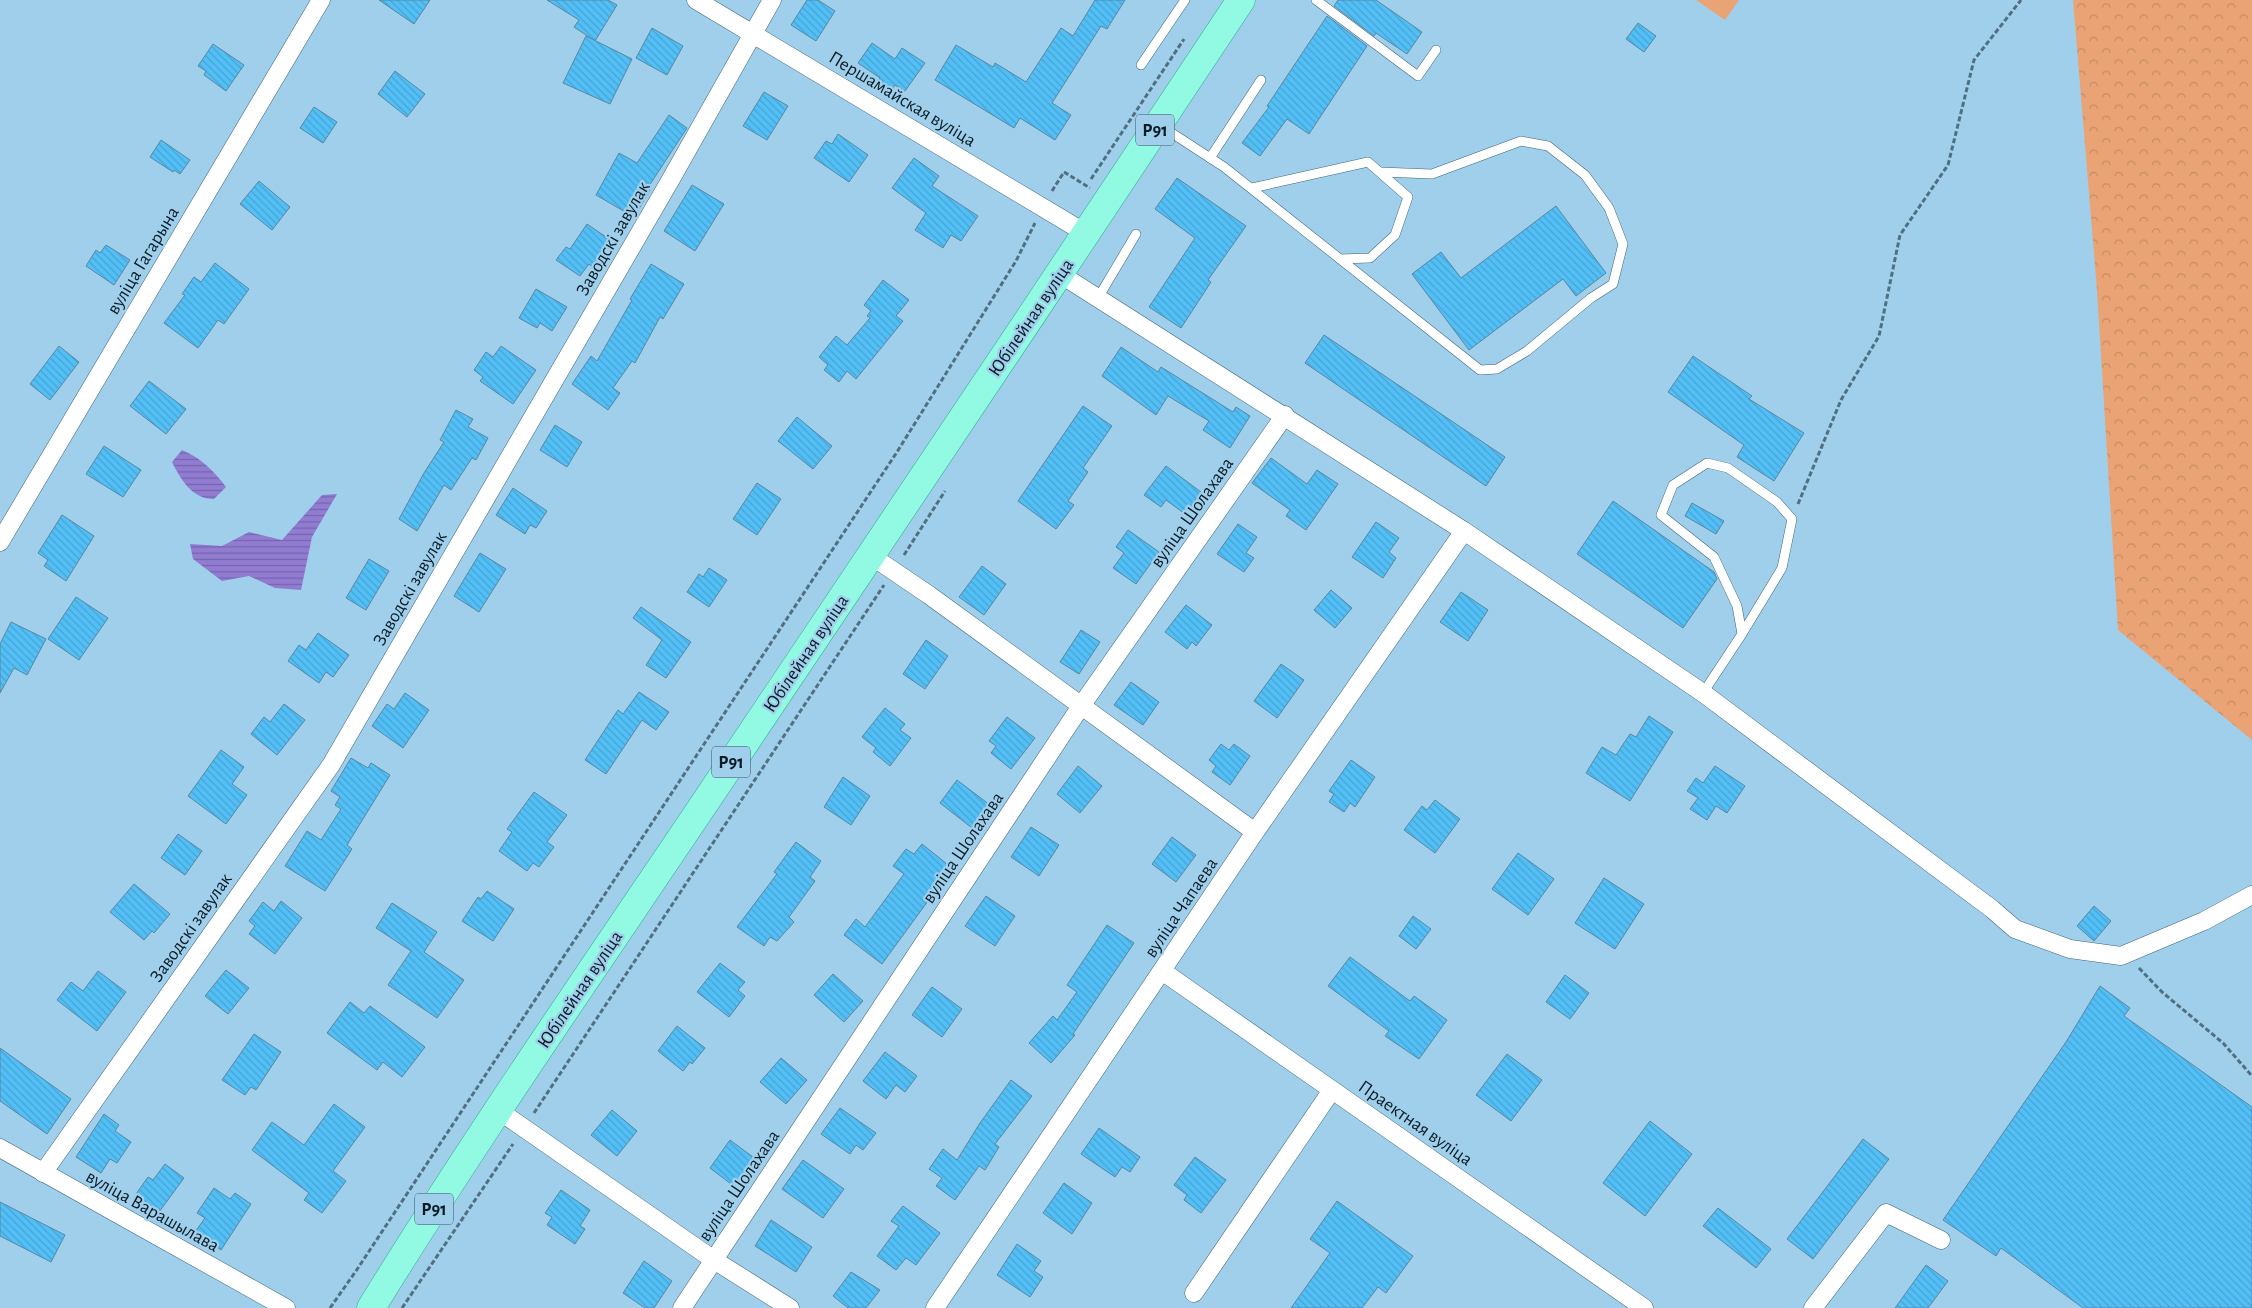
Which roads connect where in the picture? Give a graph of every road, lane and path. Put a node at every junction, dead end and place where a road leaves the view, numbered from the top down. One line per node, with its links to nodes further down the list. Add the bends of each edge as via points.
1 (321, 0): 27 (street, вуліца Гагарына)
2 (696, 0): 8 (street, Першамайская вуліца)
3 (772, 0): 8 (street, Заводскі завулак)
4 (1185, 0): 11 (lane)
5 (1241, 0): 13 (main road, Юбілейная вуліца / Р91)
6 (1316, 0): 10 (lane, via 1418,76)
7 (2021, 0): 25 (path, via 1974,60 1948,165 1900,236 1879,336 1841,400)
8 (753, 32): 17 (street, Першамайская вуліца); 42 (street, Заводскі завулак, via 331,765)
9 (1189, 32): 17 (path, via 1086,186 1064,172)
10 (1436, 50)
11 (1141, 65)
12 (1261, 80): 14 (lane)
13 (1159, 124): 14 (lane); 18 (main road, Юбілейная вуліца / Р91)
14 (1210, 158): 16 (lane)
15 (1380, 172): 16 (lane, via 1368,162); 20 (lane, via 1408,197 1395,235 1370,258); 20 (lane, via 1432,174 1522,141 1548,146 1585,175 1609,208 1623,244 1613,284 1527,351 1497,369 1480,370)
16 (1252, 188): 20 (lane)
17 (1043, 207): 18 (street, Першамайская вуліца); 47 (path, via 1016,261 897,452)
18 (1087, 234): 21 (main road, Юбілейная вуліца / Р91)
19 (1136, 234): 22 (lane)
20 (1340, 259)
21 (1060, 274): 22 (street); 28 (main road, Юбілейная вуліца / Р91)
22 (1098, 298): 23 (street)
23 (1285, 415): 26 (street); 32 (street, вуліца Шолахава)
24 (946, 490): 29 (path)
25 (1792, 519): 30 (lane, via 1782,568); 30 (lane, via 1777,502 1728,468 1707,463 1673,485 1661,515 1714,557 1737,606)
26 (1464, 531): 31 (street); 33 (street, вуліца Чапаева)
27 (0, 542)
28 (870, 556): 29 (street); 39 (main road, Юбілейная вуліца / Р91)
29 (893, 571): 32 (street); 40 (path)
30 (1742, 634): 31 (lane)
31 (1703, 694): 35 (street, via 2015,929 2070,949)
32 (1081, 706): 33 (street); 44 (street, вуліца Шолахава)
33 (1255, 832): 36 (street, вуліца Чапаева)
34 (2252, 894): 35 (street, via 2204,920)
35 (2125, 954): 37 (path, via 2162,992 2223,1043)
36 (1162, 971): 38 (street, Праектная вуліца); 52 (street, вуліца Чапаева)
37 (2252, 1076)
38 (1332, 1090): 45 (street); 53 (street, Праектная вуліца)
39 (498, 1110): 40 (street); 48 (main road, Юбілейная вуліца / Р91)
40 (524, 1128): 44 (street); 49 (path)
41 (0, 1148): 42 (street, вуліца Варашылава)
42 (43, 1173): 46 (street, вуліца Варашылава)
43 (1941, 1240): 54 (street, via 1886,1213)
44 (714, 1260): 50 (street, вуліца Шолахава); 51 (street)
45 (1194, 1293)
46 (286, 1308)
47 (330, 1308)
48 (371, 1308)
49 (402, 1308)
50 (682, 1308)
51 (790, 1308)
52 (934, 1308)
53 (1644, 1308)
54 (1814, 1308)

